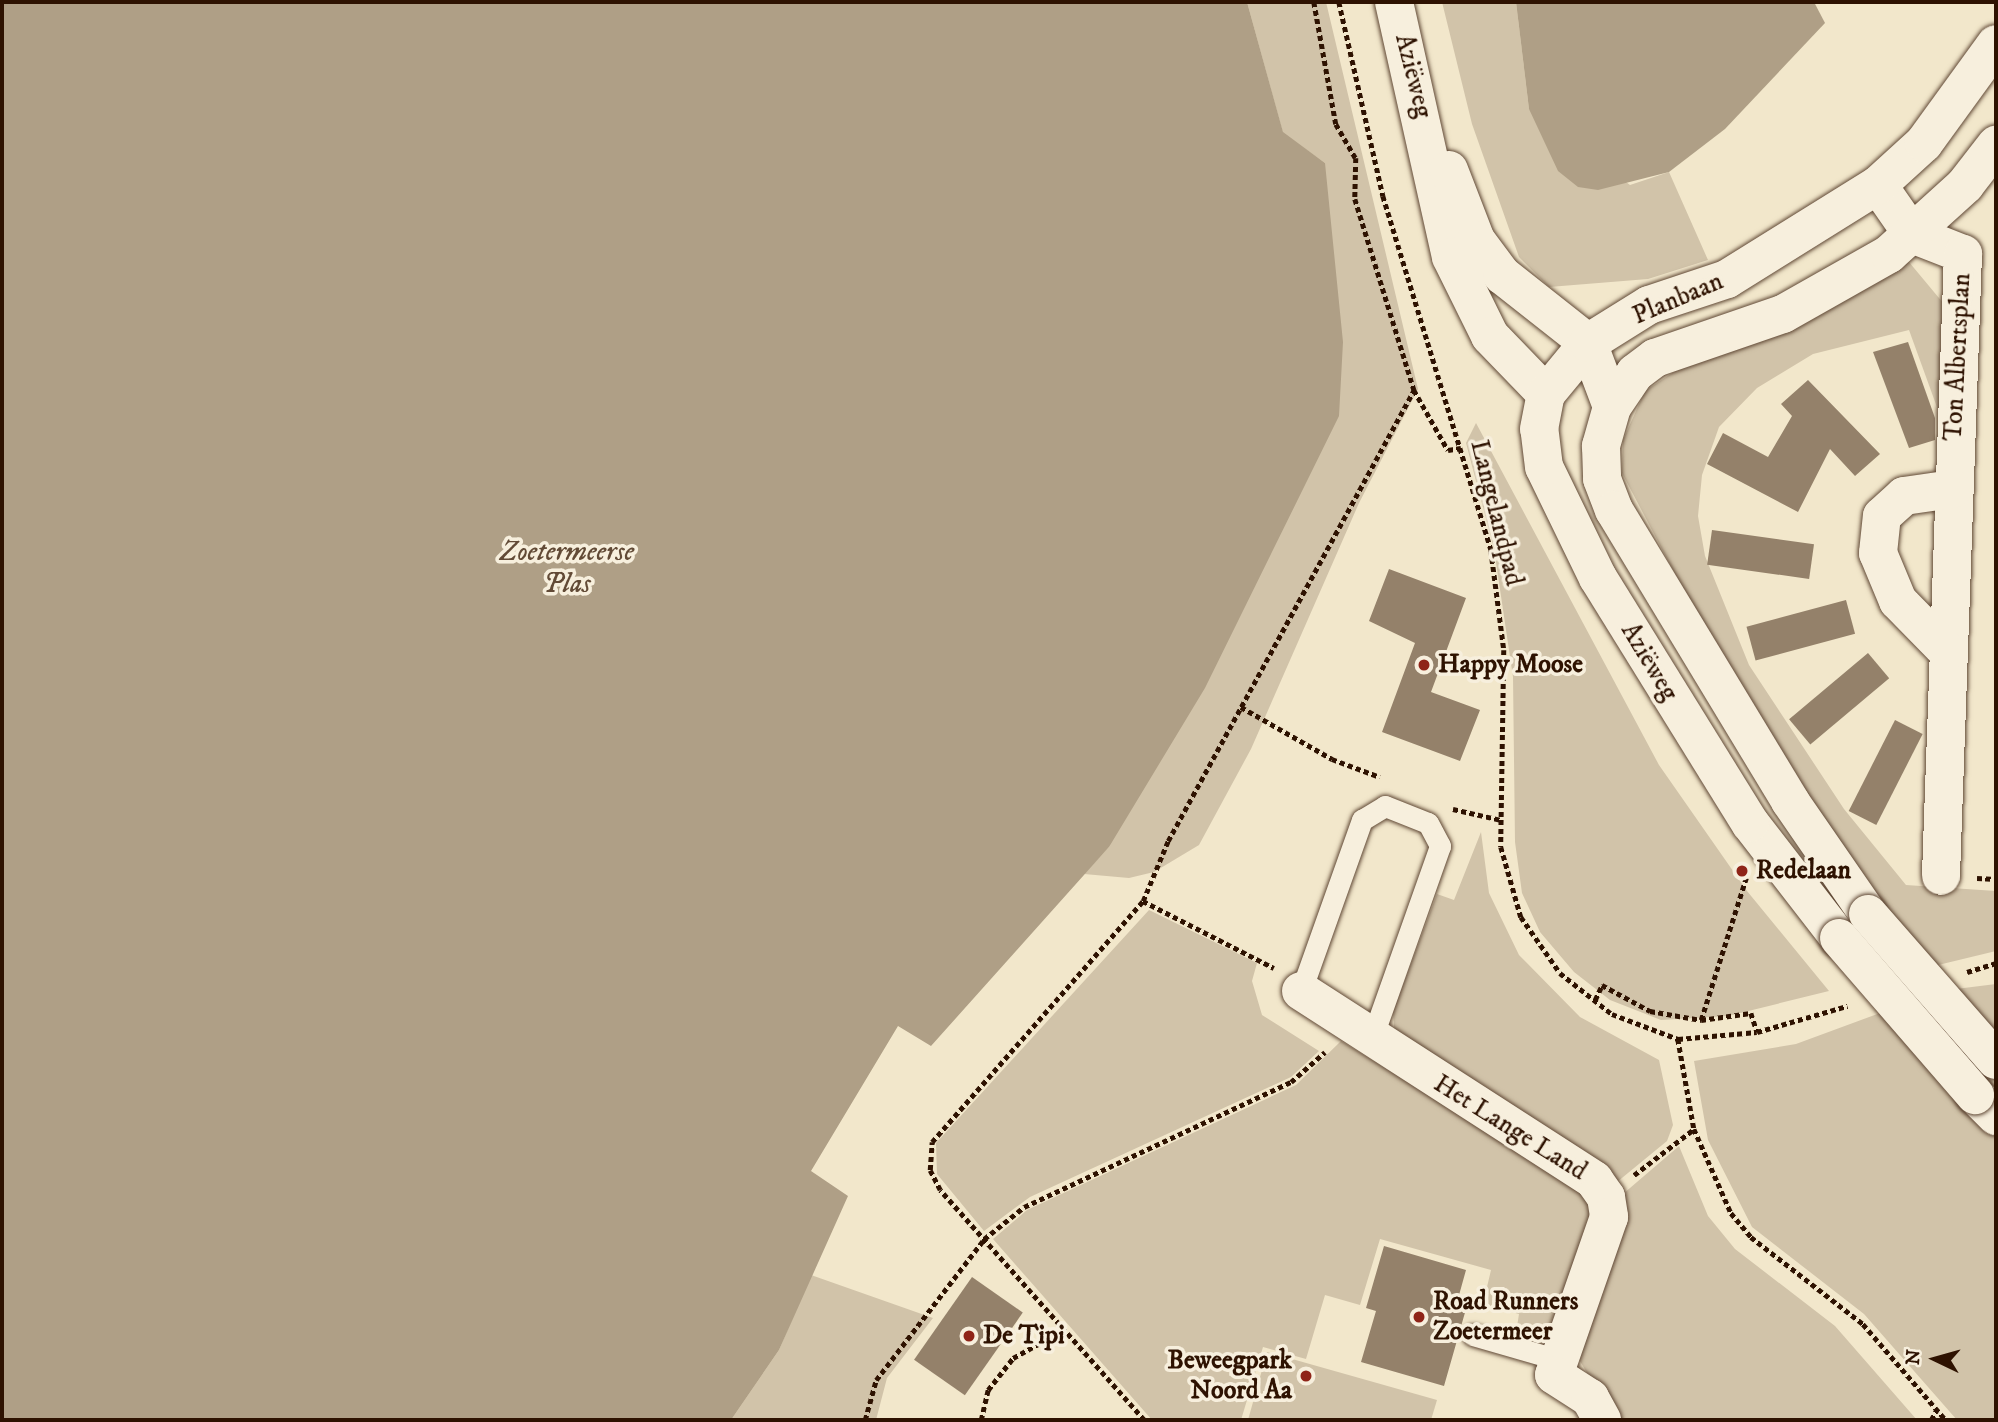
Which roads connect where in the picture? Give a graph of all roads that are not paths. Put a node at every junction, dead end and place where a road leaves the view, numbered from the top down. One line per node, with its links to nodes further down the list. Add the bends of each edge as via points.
1 (1394, 2): 4 (street, Aziëweg)
2 (1996, 44): 5 (street, Planbaan, via 1924,143)
3 (1996, 145): 6 (street, Planbaan)
4 (1431, 150): 7 (street, Aziëweg, via 1450,172 1476,240 1502,275); 8 (street, Aziëweg, via 1429,178 1451,257 1490,336)
5 (1878, 185): 6 (street); 7 (street, Planbaan, via 1727,279 1649,305)
6 (1912, 234): 9 (street, Planbaan, via 1832,291 1655,358 1635,373); 10 (street, Ton Albertsplan, via 1963,254)
7 (1588, 343): 8 (street, Planbaan); 9 (street)
8 (1546, 394): 9 (street); 16 (street, Aziëweg, bridge, via 1539,429 1544,467 1598,578 1750,823 1839,938)
9 (1612, 407): 15 (street, Aziëweg, bridge, via 1601,446 1602,479 1614,510 1746,732 1868,914)
10 (1952, 489): 11 (street, Ton Albertsplan); 11 (street, via 1904,496 1882,516 1878,553 1898,601)
11 (1947, 651): 12 (street, Ton Albertsplan)
12 (1941, 876)
13 (1301, 991): 14 (street, Het Lange Land); 14 (lane, via 1362,820 1385,806 1428,823 1440,846)
14 (1360, 1034): 18 (street, Het Lange Land, via 1594,1180 1606,1197 1609,1217)
15 (1996, 1060)
16 (1985, 1105)
17 (1473, 1335): 18 (lane)
18 (1559, 1360): 19 (street, via 1554,1375 1590,1398)
19 (1602, 1420)

